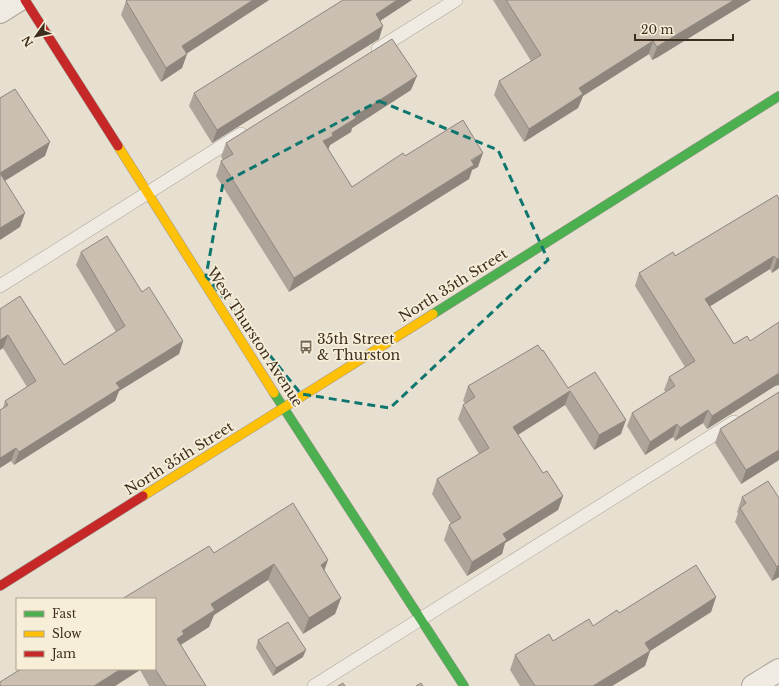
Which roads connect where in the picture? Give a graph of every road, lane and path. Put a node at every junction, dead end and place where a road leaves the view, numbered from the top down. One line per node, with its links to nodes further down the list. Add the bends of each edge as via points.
1 (19, 0): 4 (street)
2 (25, 0): 8 (street, West Thurston Avenue)
3 (456, 0): 5 (lane)
4 (0, 12)
5 (370, 54)
6 (779, 96): 10 (street, North 35th Street)
7 (251, 128): 8 (lane)
8 (146, 194): 9 (lane); 10 (street, West Thurston Avenue)
9 (0, 286)
10 (284, 409): 12 (street, North 35th Street); 13 (street, West Thurston Avenue)
11 (746, 414): 13 (lane)
12 (0, 586)
13 (420, 618): 15 (lane); 16 (street, West Thurston Avenue)
14 (779, 670): 17 (street)
15 (314, 686)
16 (464, 686)
17 (753, 686)

